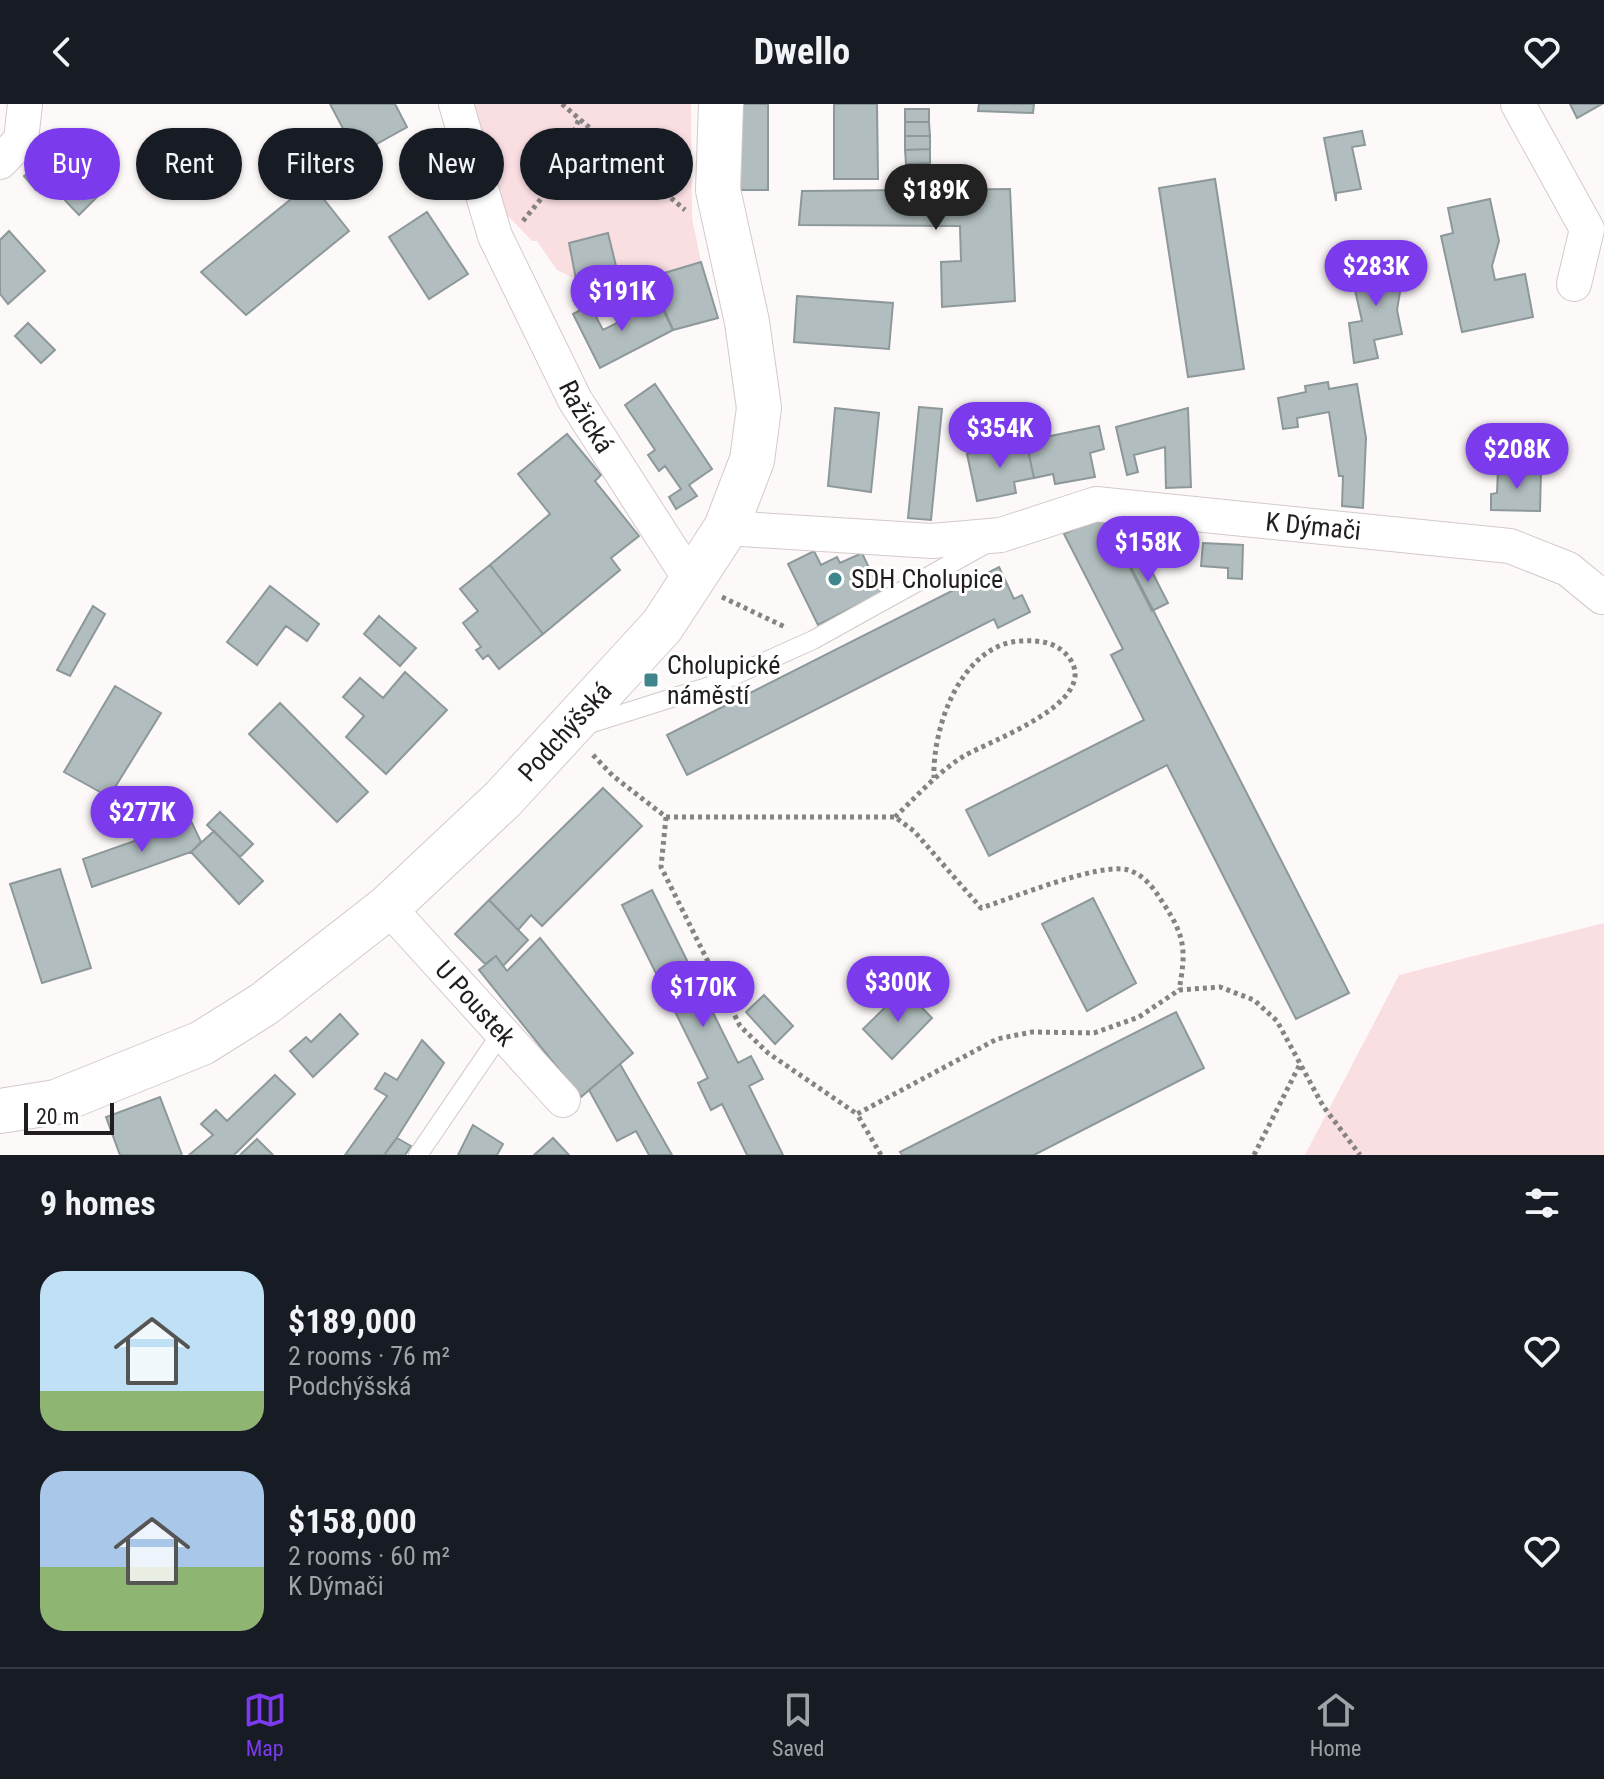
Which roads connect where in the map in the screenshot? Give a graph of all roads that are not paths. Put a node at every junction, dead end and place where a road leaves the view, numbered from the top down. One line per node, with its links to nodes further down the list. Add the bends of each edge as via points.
1 (25, 104): 5 (street, via 21,140)
2 (456, 104): 9 (street, Ražická, via 500,244 575,400)
3 (721, 104): 7 (street, Podchýšská, via 718,190 759,408 752,460)
4 (1518, 104): 6 (street, via 1587,229)
5 (0, 162)
6 (1574, 284)
7 (726, 528): 8 (street, K Dýmači, via 932,541); 9 (street, Podchýšská)
8 (1001, 535): 10 (street, K Dýmači, via 1096,504 1510,546 1568,569); 11 (lane, via 813,640 713,685)
9 (692, 582): 11 (street, Podchýšská, via 662,626)
10 (1602, 597)
11 (569, 730): 12 (street, Podchýšská)
12 (388, 907): 13 (street, U Poustek); 15 (street, Podchýšská, via 264,1004 202,1043 56,1102)
13 (502, 1032): 14 (street, U Poustek); 16 (lane)
14 (563, 1100)
15 (0, 1111)
16 (418, 1155)

